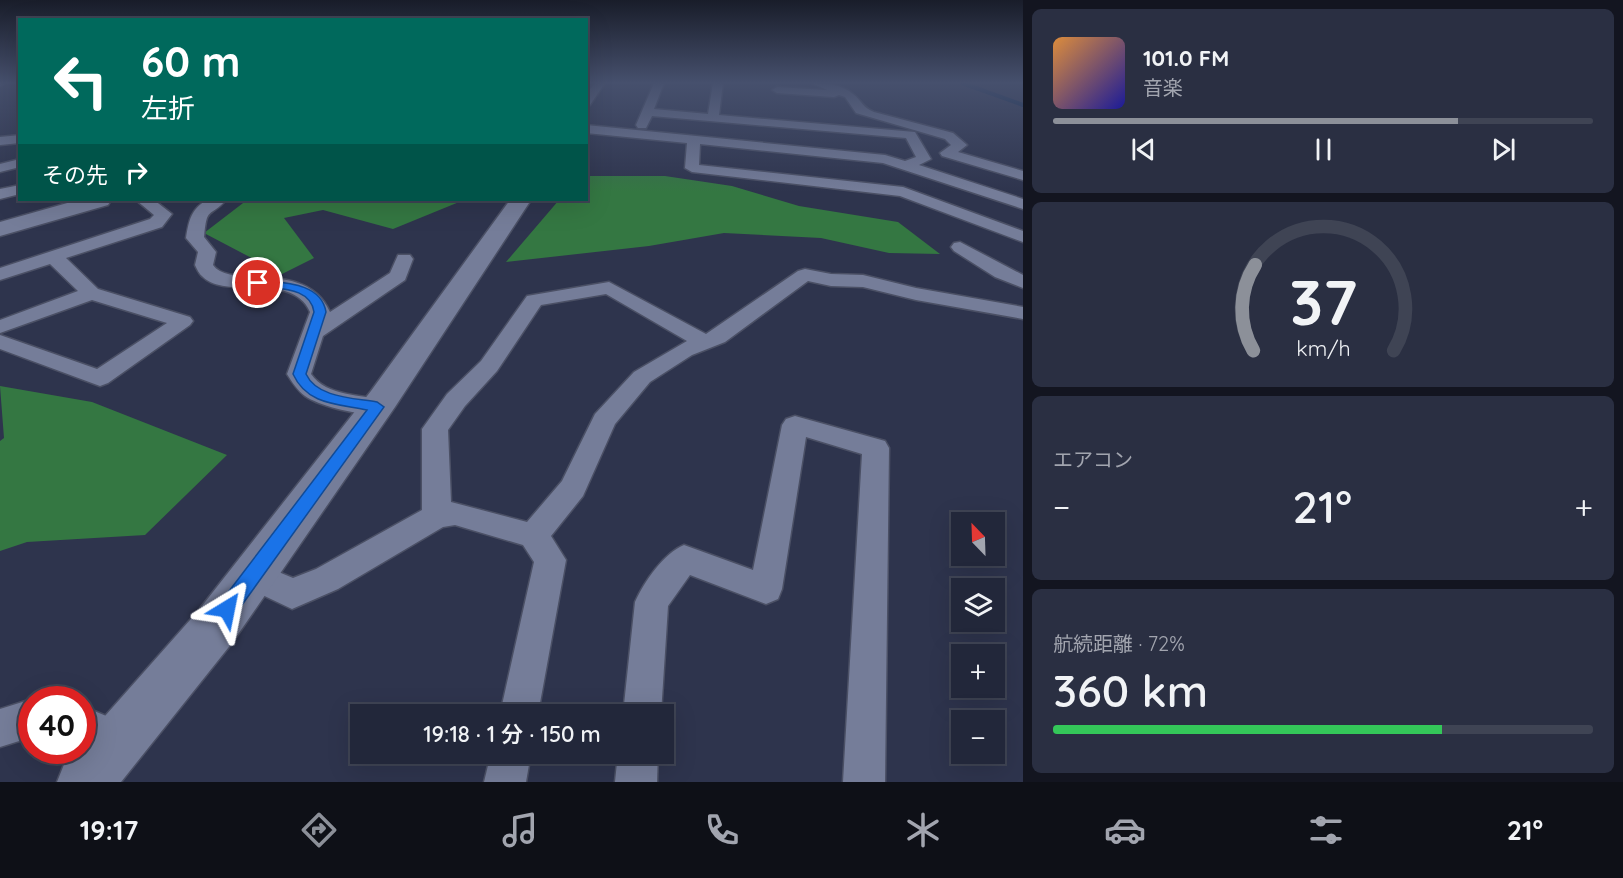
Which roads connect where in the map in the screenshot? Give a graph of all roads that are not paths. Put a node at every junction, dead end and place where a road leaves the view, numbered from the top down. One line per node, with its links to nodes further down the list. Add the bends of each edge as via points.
1 (645, 119): 5 (street)
2 (832, 119): 10 (street, via 911,135 924,159)
3 (887, 119): 12 (street, via 949,136 960,145 948,153)
4 (588, 129): 5 (street)
5 (639, 134): 7 (street)
6 (18, 139): 8 (street)
7 (694, 140): 10 (street, via 885,159); 21 (street, via 692,168 903,192)
8 (0, 141)
9 (18, 164): 11 (street)
10 (908, 165): 19 (street)
11 (0, 168)
12 (1023, 176)
13 (18, 190): 14 (street)
14 (0, 194)
15 (97, 201): 20 (street)
16 (145, 201): 23 (street, via 164,214 156,223)
17 (216, 201): 30 (street, via 198,213 195,238 207,252 204,265 210,274 220,279 294,287 310,294 318,302 320,312)
18 (519, 201): 33 (street)
19 (1023, 204)
20 (0, 229)
21 (1019, 232)
22 (960, 247): 26 (street)
23 (54, 257): 25 (street); 27 (street)
24 (404, 259): 30 (street, via 398,276)
25 (0, 274)
26 (1023, 282)
27 (90, 293): 29 (street); 31 (street, via 183,321 100,378)
28 (1023, 313): 32 (street, via 863,281 805,275 717,337)
29 (0, 327)
30 (313, 333): 33 (street, via 299,374 305,386 320,396)
31 (0, 342)
32 (704, 342): 34 (street, via 609,288 534,300 489,366 435,429); 35 (street, via 642,377 604,420 573,488)
33 (377, 407): 36 (street)
34 (437, 516): 35 (street, via 455,513); 36 (street, via 327,579 292,594)
35 (533, 536): 37 (street, via 550,560)
36 (252, 575): 41 (street, via 214,627)
37 (521, 704)
38 (643, 704): 47 (street, via 651,602 684,559 766,589 795,425 876,448)
39 (18, 722): 40 (street)
40 (0, 728)
41 (101, 733): 44 (street)
42 (509, 764): 45 (street)
43 (637, 764): 46 (street)
44 (85, 782)
45 (505, 782)
46 (636, 782)
47 (864, 782)

